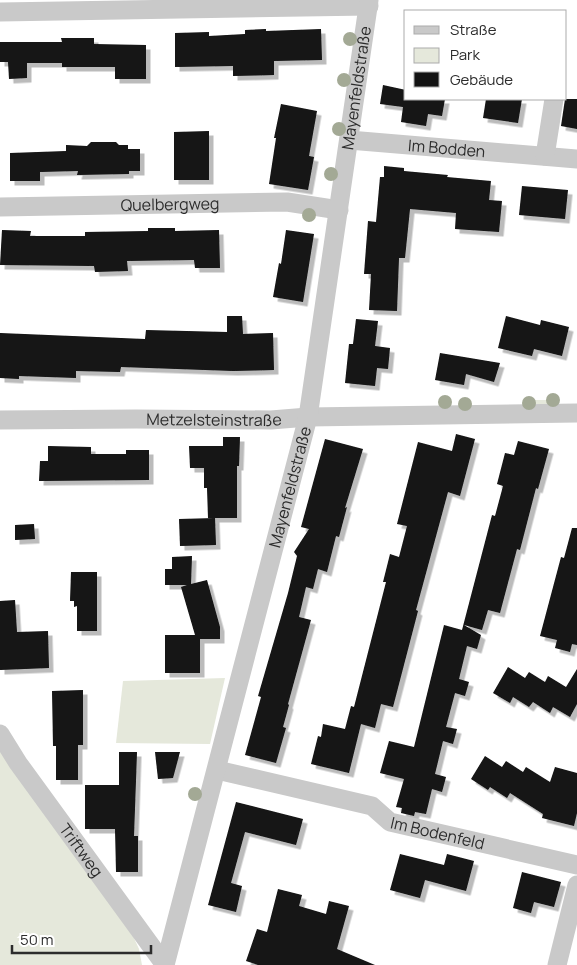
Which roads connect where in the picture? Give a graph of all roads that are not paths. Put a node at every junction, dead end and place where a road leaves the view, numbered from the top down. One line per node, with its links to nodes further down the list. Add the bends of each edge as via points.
1 (369, 3): 2 (street); 4 (street, Mayenfeldstraße)
2 (0, 12)
3 (554, 100): 5 (street)
4 (348, 140): 5 (street, Im Bodden); 8 (street, Mayenfeldstraße)
5 (544, 156): 6 (street, Im Bodden)
6 (577, 159)
7 (0, 207): 8 (street, Quelbergweg, via 288,202)
8 (339, 210): 10 (street, Mayenfeldstraße)
9 (577, 413): 10 (street, Metzelsteinstraße)
10 (308, 417): 11 (street, Metzelsteinstraße, via 271,420); 13 (street, Mayenfeldstraße)
11 (0, 420)
12 (0, 734): 16 (street, Triftweg)
13 (217, 770): 14 (street, Im Bodenfeld, via 372,806 390,822); 16 (street, Mayenfeldstraße)
14 (577, 865)
15 (577, 885): 17 (street)
16 (166, 965)
17 (557, 965)

